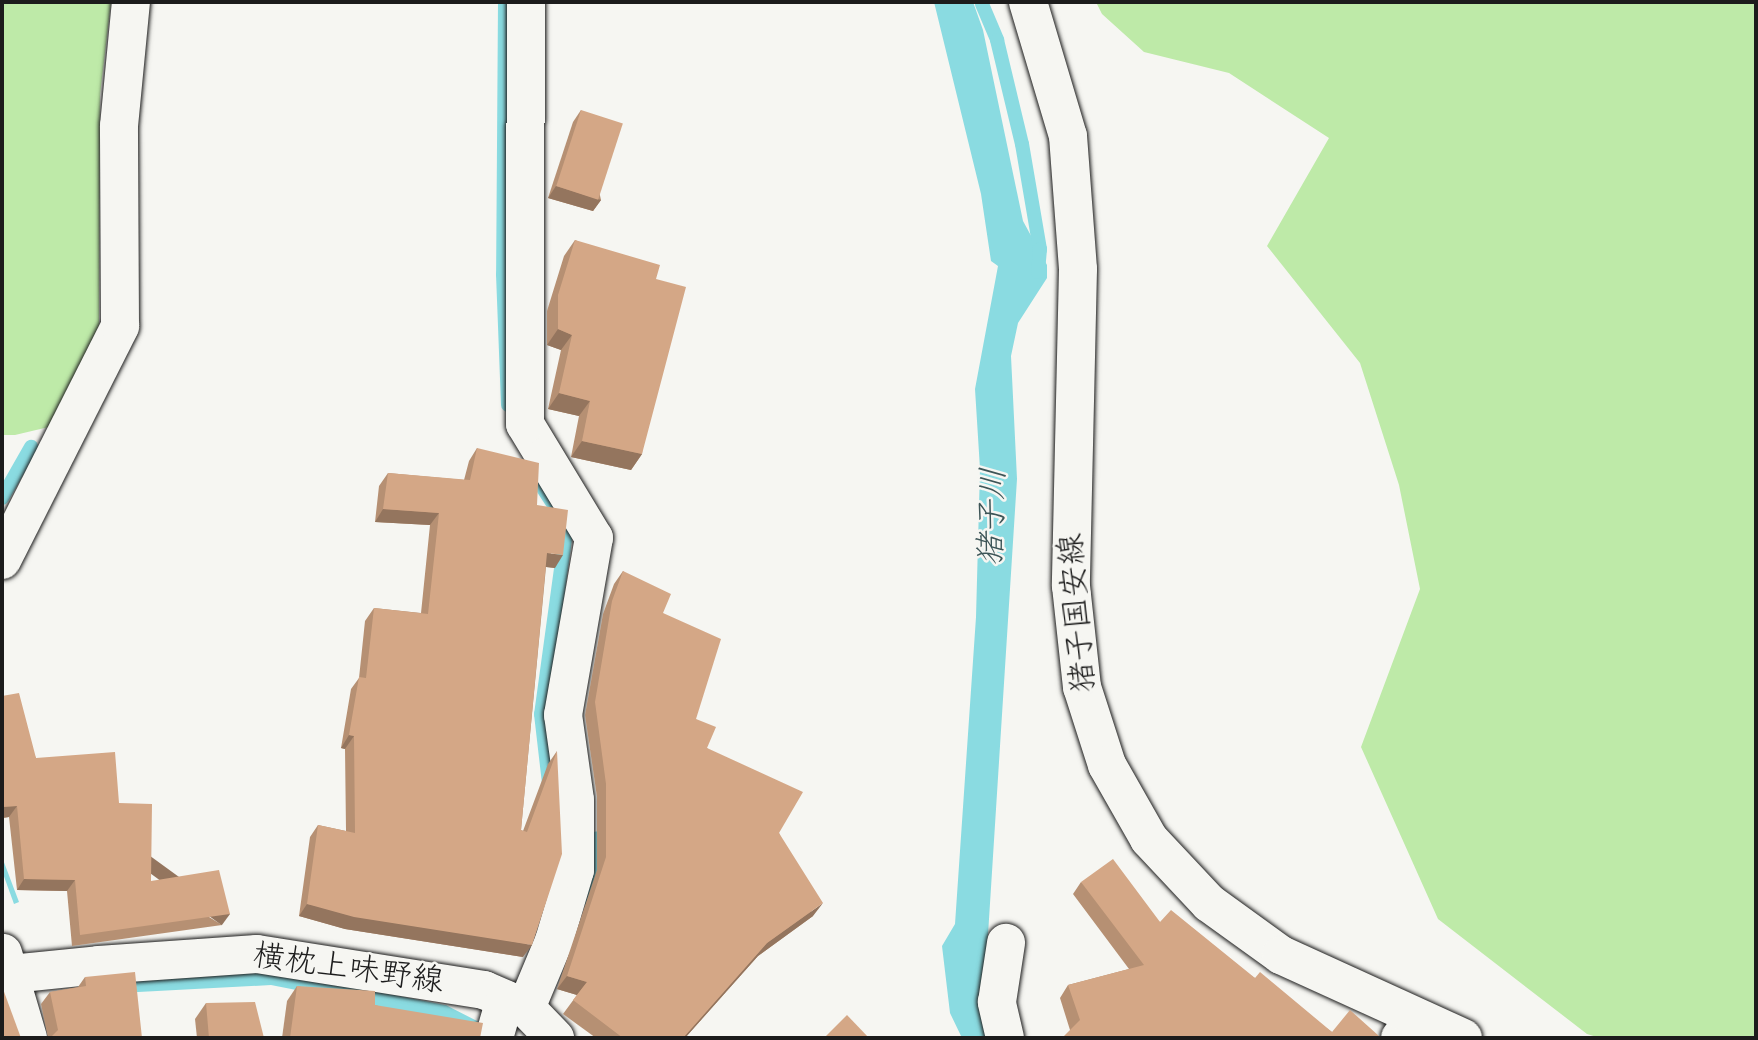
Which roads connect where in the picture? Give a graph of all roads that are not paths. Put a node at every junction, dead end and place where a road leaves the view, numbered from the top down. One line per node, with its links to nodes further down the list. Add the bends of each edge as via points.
1 (131, 2): 4 (street, via 119,126 120,326)
2 (526, 2): 7 (street, via 525,424 594,538 563,715 575,800 575,870 554,941)
3 (1027, 2): 8 (street, 猪子国安線, via 1068,136 1078,269 1071,586 1082,687 1107,765 1149,839 1209,903 1281,955)
4 (2, 559)
5 (1006, 943): 12 (street, via 997,1002)
6 (5, 969): 7 (street, 横枕上味野線, via 257,954 484,990); 9 (street)
7 (515, 1004): 10 (street); 11 (street, 横枕上味野線)
8 (1407, 1028): 13 (street, 猪子国安線)
9 (29, 1038)
10 (494, 1038)
11 (555, 1038)
12 (1005, 1038)
13 (1463, 1038)

